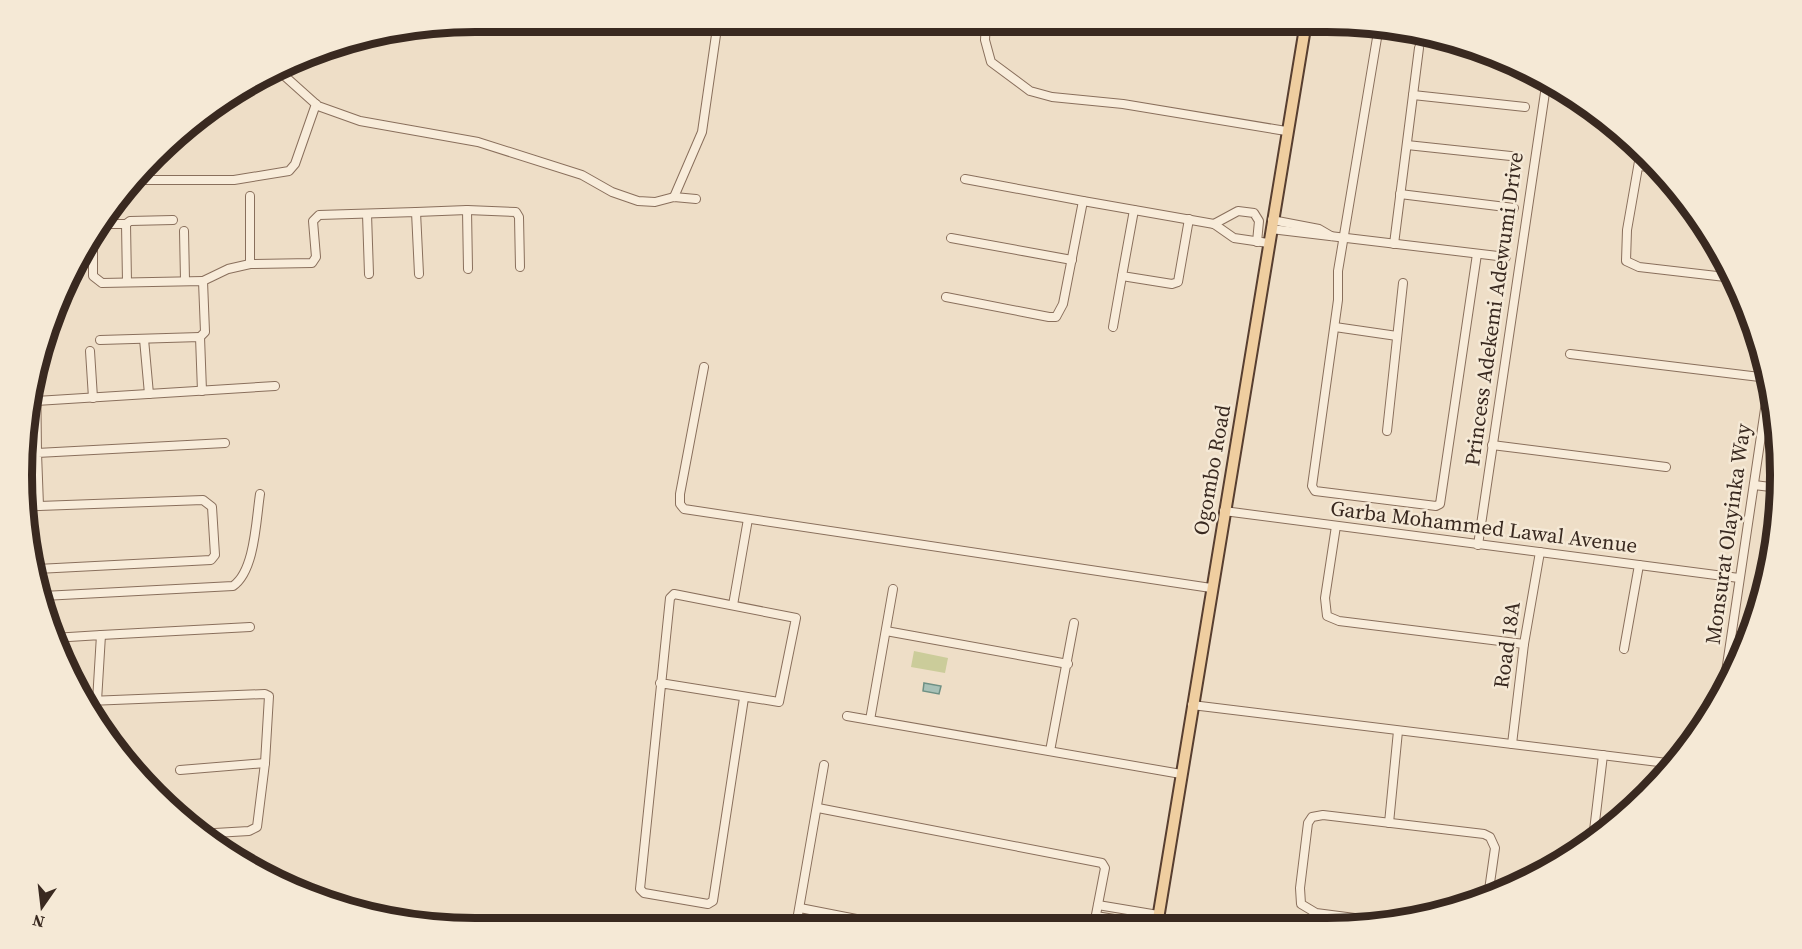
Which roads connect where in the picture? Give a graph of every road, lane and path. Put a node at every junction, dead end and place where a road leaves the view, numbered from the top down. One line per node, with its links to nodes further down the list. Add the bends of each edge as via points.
1 (716, 32): 21 (street, via 702,132)
2 (986, 32): 11 (street, via 991,62 1030,91)
3 (1304, 32): 11 (main road, Ogombo Road)
4 (1378, 34): 36 (street)
5 (1419, 48): 8 (street)
6 (283, 75): 9 (street)
7 (1545, 89): 75 (street, Princess Adekemi Adewumi Drive)
8 (1413, 95): 10 (street); 12 (street)
9 (316, 104): 18 (street, via 289,171 234,180); 21 (street, via 360,121 478,142 582,175 626,198 655,202)
10 (1526, 107)
11 (1286, 131): 34 (main road, Ogombo Road)
12 (1407, 145): 13 (street); 19 (street)
13 (1520, 157)
14 (1640, 160): 15 (street)
15 (1639, 166): 16 (street); 50 (street, via 1625,251 1628,262 1639,267)
16 (1646, 167)
17 (966, 179): 23 (street)
18 (143, 180)
19 (1400, 194): 24 (street); 39 (street)
20 (250, 196): 44 (street)
21 (674, 197): 22 (street)
22 (696, 199)
23 (1083, 201): 26 (street); 43 (street)
24 (1514, 208)
25 (467, 210): 27 (street); 45 (street, via 516,212); 46 (street)
26 (1134, 210): 29 (street); 49 (street)
27 (416, 212): 28 (street); 48 (street)
28 (367, 214): 44 (street, via 315,218 316,257 312,263); 47 (street)
29 (1189, 219): 33 (street); 49 (street, via 1175,284)
30 (173, 220): 32 (street)
31 (109, 224): 32 (street)
32 (126, 224): 53 (street)
33 (1214, 224): 38 (street, via 1234,238); 38 (street, via 1238,211 1254,213)
34 (1271, 225): 36 (street); 38 (main road, Ogombo Road)
35 (184, 231): 51 (street)
36 (1344, 237): 39 (street); 57 (street)
37 (951, 238): 43 (street)
38 (1262, 243): 84 (main road, Ogombo Road)
39 (1394, 244): 41 (street)
40 (93, 250): 53 (street, via 93,276 102,283)
41 (1477, 254): 42 (street); 57 (street, via 1438,505 1312,489)
42 (1506, 257)
43 (1072, 260): 55 (street, via 1063,304 1056,316)
44 (250, 264): 52 (street)
45 (520, 267)
46 (468, 269)
47 (369, 274)
48 (419, 274)
49 (1122, 276): 56 (street)
50 (1724, 277)
51 (185, 280): 52 (street); 53 (street)
52 (203, 281): 59 (street, via 205,332)
53 (127, 282)
54 (1403, 283): 58 (street)
55 (946, 297)
56 (1113, 327)
57 (1335, 327): 58 (street)
58 (1397, 336): 73 (street)
59 (200, 337): 60 (street); 67 (street)
60 (144, 339): 61 (street); 68 (street)
61 (100, 340)
62 (90, 351): 69 (street)
63 (1569, 354): 65 (street)
64 (704, 367): 85 (street, via 680,504 684,509)
65 (1760, 379)
66 (275, 386): 67 (street)
67 (202, 391): 68 (street)
68 (149, 394): 69 (street)
69 (93, 398): 70 (street)
70 (38, 401)
71 (1765, 406): 79 (street, Monsurat Olayinka Way)
72 (36, 410): 76 (street)
73 (1387, 431)
74 (225, 443): 76 (street)
75 (1492, 445): 78 (street); 87 (street, Princess Adekemi Adewumi Drive)
76 (37, 453): 77 (street); 83 (street)
77 (32, 454)
78 (1666, 467)
79 (1754, 484): 80 (street); 91 (street, Monsurat Olayinka Way)
80 (1770, 487)
81 (260, 494): 94 (street, via 249,565 242,580 233,586)
82 (32, 506): 83 (street)
83 (39, 506): 90 (street, via 203,500 212,507 215,555 211,560)
84 (1224, 511): 86 (street, Garba Mohammed Lawal Avenue); 92 (main road, Ogombo Road)
85 (748, 519): 92 (street); 95 (street)
86 (1336, 526): 87 (street, Garba Mohammed Lawal Avenue); 101 (street, via 1325,598 1327,616 1339,621)
87 (1478, 545): 88 (street, Garba Mohammed Lawal Avenue)
88 (1540, 552): 89 (street, Garba Mohammed Lawal Avenue); 101 (street, Road 18A)
89 (1639, 565): 91 (street, Garba Mohammed Lawal Avenue); 102 (street)
90 (42, 569)
91 (1739, 578): 103 (street, Monsurat Olayinka Way)
92 (1211, 588): 109 (main road, Ogombo Road)
93 (893, 589): 98 (street)
94 (49, 596)
95 (733, 605): 105 (street, via 671,595); 106 (street, via 795,616 797,620 780,702)
96 (1074, 623): 104 (street)
97 (250, 627): 99 (street)
98 (886, 631): 104 (street); 111 (street)
99 (101, 635): 100 (street); 107 (street)
100 (63, 637)
101 (1524, 644): 113 (street, Road 18A)
102 (1624, 649)
103 (1732, 656)
104 (1068, 664): 114 (street)
105 (660, 683): 106 (street); 106 (street, via 640,889 644,893 708,904 712,901)
106 (744, 698)
107 (93, 700)
108 (93, 701): 116 (street, via 265,694 270,699)
109 (1192, 705): 112 (street); 120 (main road, Ogombo Road)
110 (847, 716): 111 (street)
111 (870, 720): 114 (street)
112 (1398, 730): 113 (street); 122 (street)
113 (1512, 744): 115 (street)
114 (1050, 751): 120 (street)
115 (1603, 755): 117 (street); 123 (street)
116 (265, 763): 119 (street); 124 (street, via 257,827)
117 (1664, 763)
118 (824, 765): 121 (street)
119 (180, 770)
120 (1181, 774): 134 (main road, Ogombo Road)
121 (818, 808): 126 (street, via 1102,863 1105,868); 127 (street)
122 (1389, 823): 125 (street, via 1472,831 1490,837 1495,848); 129 (street, via 1323,815 1312,817 1307,829 1299,900 1316,912)
123 (1594, 828)
124 (215, 833)
125 (1489, 887)
126 (1098, 905): 128 (street); 133 (street)
127 (800, 908): 130 (street); 131 (street)
128 (1096, 916): 132 (street)
129 (1355, 917)
130 (798, 918)
131 (851, 918)
132 (1108, 918)
133 (1149, 918)
134 (1157, 918)

